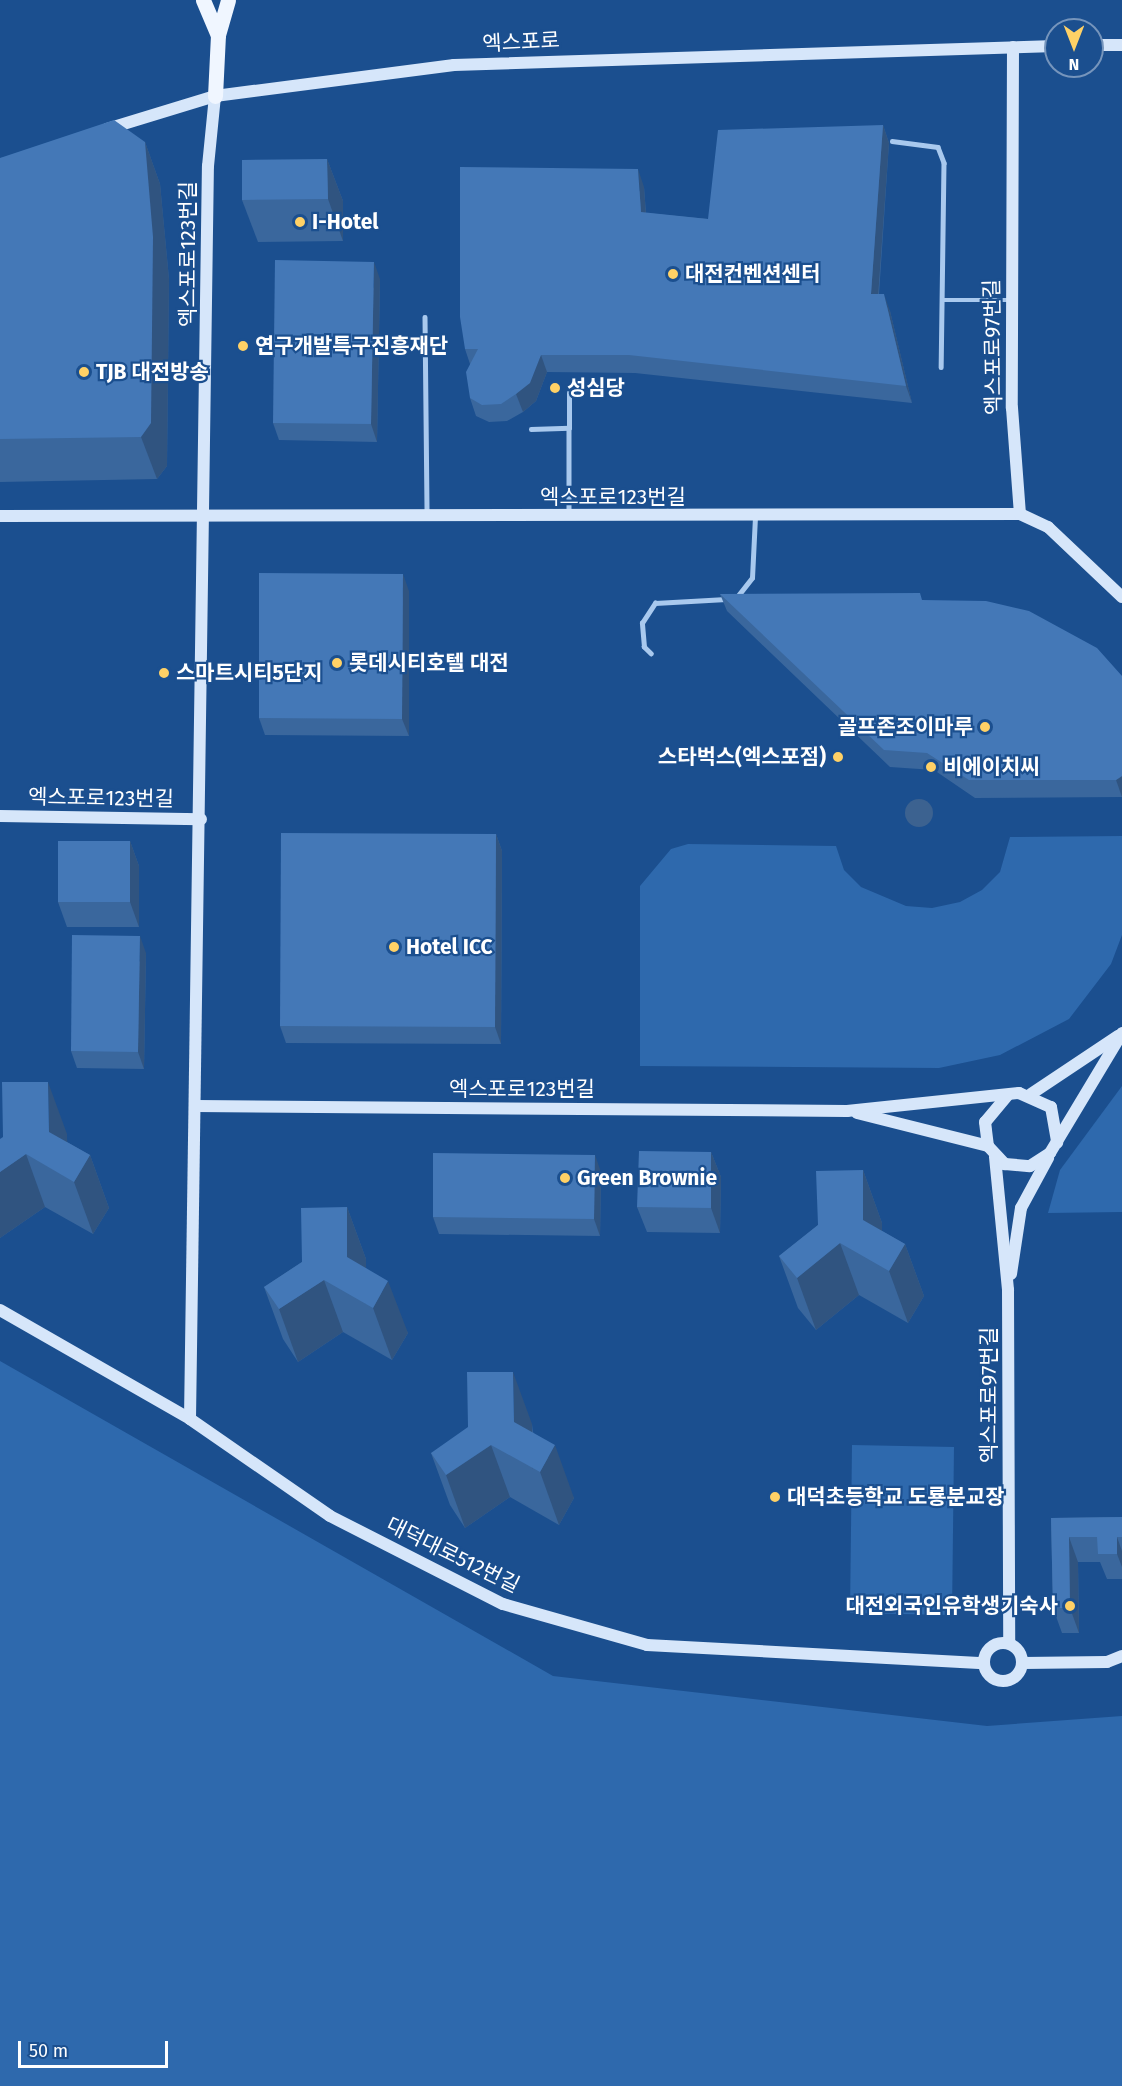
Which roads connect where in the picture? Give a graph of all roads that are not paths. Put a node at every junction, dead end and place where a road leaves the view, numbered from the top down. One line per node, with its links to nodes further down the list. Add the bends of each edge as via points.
1 (203, 0): 3 (main road)
2 (228, 0): 3 (main road)
3 (218, 35): 8 (main road)
4 (1104, 45): 5 (street)
5 (1122, 45)
6 (1044, 46): 7 (street, 엑스포로)
7 (1013, 47): 8 (street, 엑스포로, via 454,65); 12 (street, 엑스포로97번길)
8 (214, 96): 9 (street, 엑스포로); 23 (street, 엑스포로123번길, via 208,166)
9 (95, 133)
10 (892, 141): 11 (lane, via 938,147 944,163)
11 (942, 300): 12 (lane); 14 (lane)
12 (1011, 300): 18 (street, 엑스포로97번길)
13 (425, 317): 22 (lane)
14 (941, 368)
15 (569, 393): 16 (lane)
16 (569, 428): 17 (lane); 21 (lane)
17 (531, 429)
18 (1020, 514): 20 (street, 엑스포로123번길); 24 (street, via 1047,527)
19 (0, 516): 23 (street, 엑스포로123번길)
20 (755, 516): 21 (street, 엑스포로123번길); 25 (lane, via 753,567 746,591 725,599 655,603 642,623 644,647)
21 (569, 517): 22 (street, 엑스포로123번길)
22 (427, 518): 23 (street, 엑스포로123번길)
23 (207, 520): 27 (street, 엑스포로123번길)
24 (1122, 597)
25 (651, 654)
26 (0, 816): 27 (street, 엑스포로123번길)
27 (201, 819): 31 (street, 엑스포로123번길)
28 (1122, 1033): 29 (street); 33 (street)
29 (1031, 1094): 30 (street); 33 (street, via 1057,1118)
30 (1008, 1096): 32 (street); 34 (street, via 985,1122)
31 (195, 1106): 32 (street, 엑스포로123번길); 37 (street, 엑스포로123번길)
32 (847, 1110): 34 (street)
33 (1054, 1148): 34 (street, via 1030,1166); 35 (street, via 1021,1208)
34 (992, 1151): 35 (street)
35 (1008, 1290): 38 (street, 엑스포로97번길)
36 (0, 1310): 37 (street, 대덕대로512번길)
37 (190, 1419): 40 (street, 대덕대로512번길, via 330,1516 503,1604 647,1645)
38 (1009, 1643): 40 (street, via 991,1647); 41 (street)
39 (1122, 1656): 41 (street, via 1107,1662)
40 (984, 1663): 41 (street, via 994,1679 1006,1681 1018,1675)
41 (1023, 1663)

